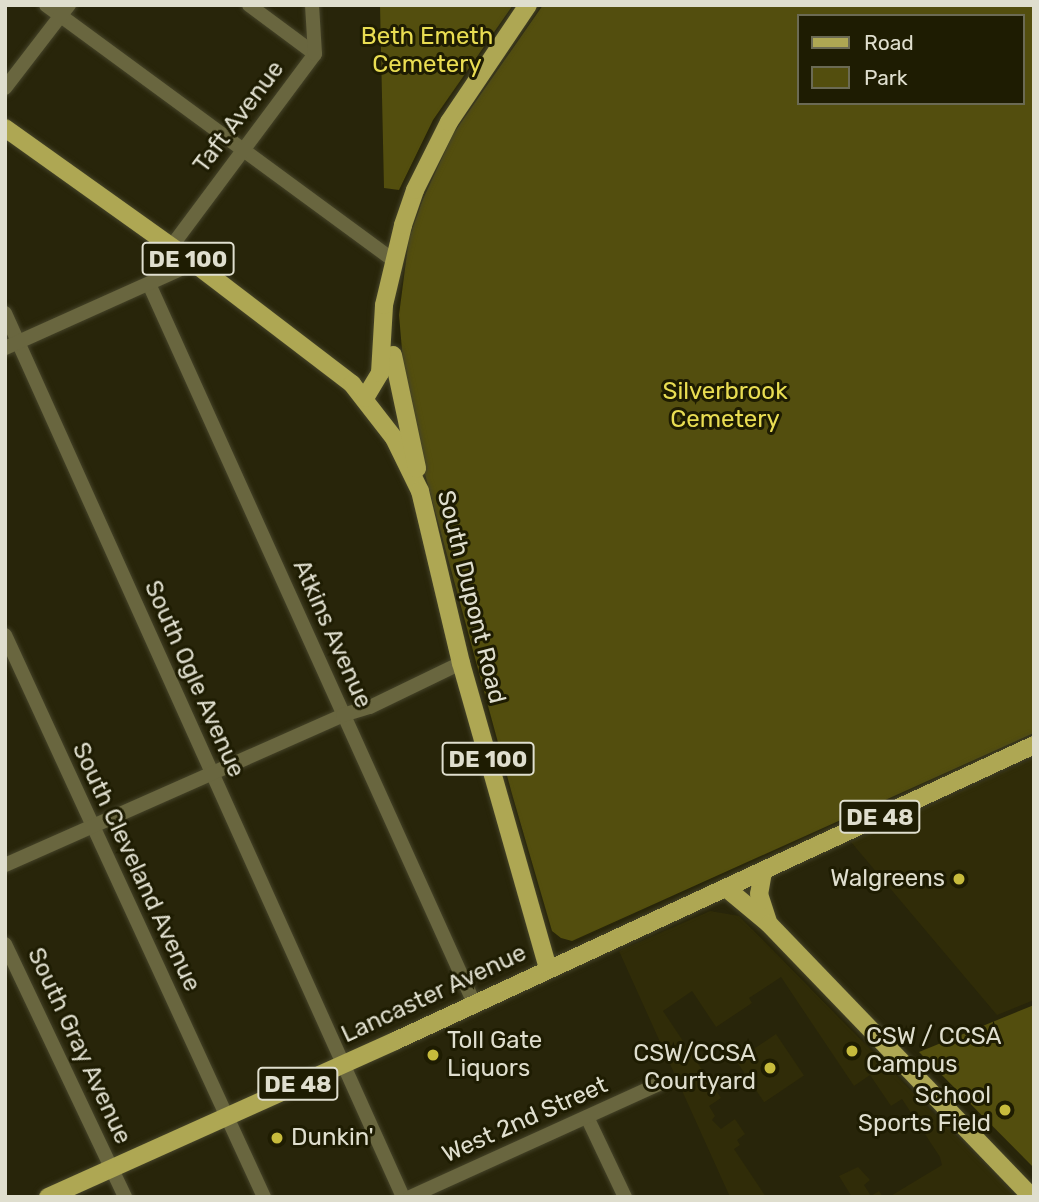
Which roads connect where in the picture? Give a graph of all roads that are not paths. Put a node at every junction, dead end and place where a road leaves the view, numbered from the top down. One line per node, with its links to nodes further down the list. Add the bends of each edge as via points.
1 (46, 5): 5 (street)
2 (248, 5): 6 (street)
3 (312, 5): 6 (street, Taft Avenue)
4 (528, 5): 11 (main road, via 431,154 403,225)
5 (65, 11): 7 (street); 9 (street)
6 (315, 54): 9 (street, Taft Avenue)
7 (5, 88)
8 (5, 128): 10 (main road, South Dupont Road / DE 100)
9 (242, 149): 10 (street, Taft Avenue); 11 (street)
10 (171, 247): 12 (main road, South Dupont Road / DE 100)
11 (395, 261): 14 (main road)
12 (194, 264): 13 (street); 18 (main road, South Dupont Road / DE 100)
13 (149, 284): 16 (street); 22 (street, Atkins Avenue)
14 (390, 287): 17 (main road); 18 (main road, via 384,305 380,373)
15 (5, 313): 16 (street, South Ogle Avenue)
16 (12, 344): 24 (street, South Ogle Avenue)
17 (393, 355): 18 (main road, via 386,391); 19 (main road)
18 (365, 398): 19 (main road, South Dupont Road / DE 100, via 394,438)
19 (420, 491): 21 (main road, South Dupont Road / DE 100)
20 (5, 635): 25 (street, South Cleveland Avenue)
21 (461, 663): 22 (street, via 370,707); 31 (main road, South Dupont Road / DE 100)
22 (343, 715): 24 (street); 32 (street, Atkins Avenue)
23 (1034, 745): 27 (main road, DE 48)
24 (210, 773): 25 (street); 33 (street, South Ogle Avenue)
25 (92, 826): 26 (street); 35 (street, South Cleveland Avenue)
26 (5, 865)
27 (763, 872): 28 (main road, DE 48); 29 (main road, via 759,894)
28 (726, 888): 29 (main road); 31 (main road, Lancaster Avenue / DE 48)
29 (769, 924): 44 (main road)
30 (5, 944): 37 (street, South Gray Avenue)
31 (548, 969): 32 (main road, Lancaster Avenue / DE 48)
32 (474, 1003): 33 (main road, Lancaster Avenue / DE 48)
33 (344, 1063): 35 (main road, Lancaster Avenue / DE 48); 41 (street, South Ogle Avenue)
34 (659, 1084): 36 (street, West 2nd Street)
35 (227, 1116): 37 (main road, Lancaster Avenue / DE 48); 40 (street, South Cleveland Avenue)
36 (587, 1117): 42 (street, West 2nd Street); 43 (street)
37 (112, 1168): 38 (main road, Lancaster Avenue / DE 48); 39 (street, South Gray Avenue)
38 (48, 1197)
39 (124, 1197)
40 (264, 1197)
41 (403, 1197)
42 (410, 1197)
43 (625, 1197)
44 (1032, 1197)

